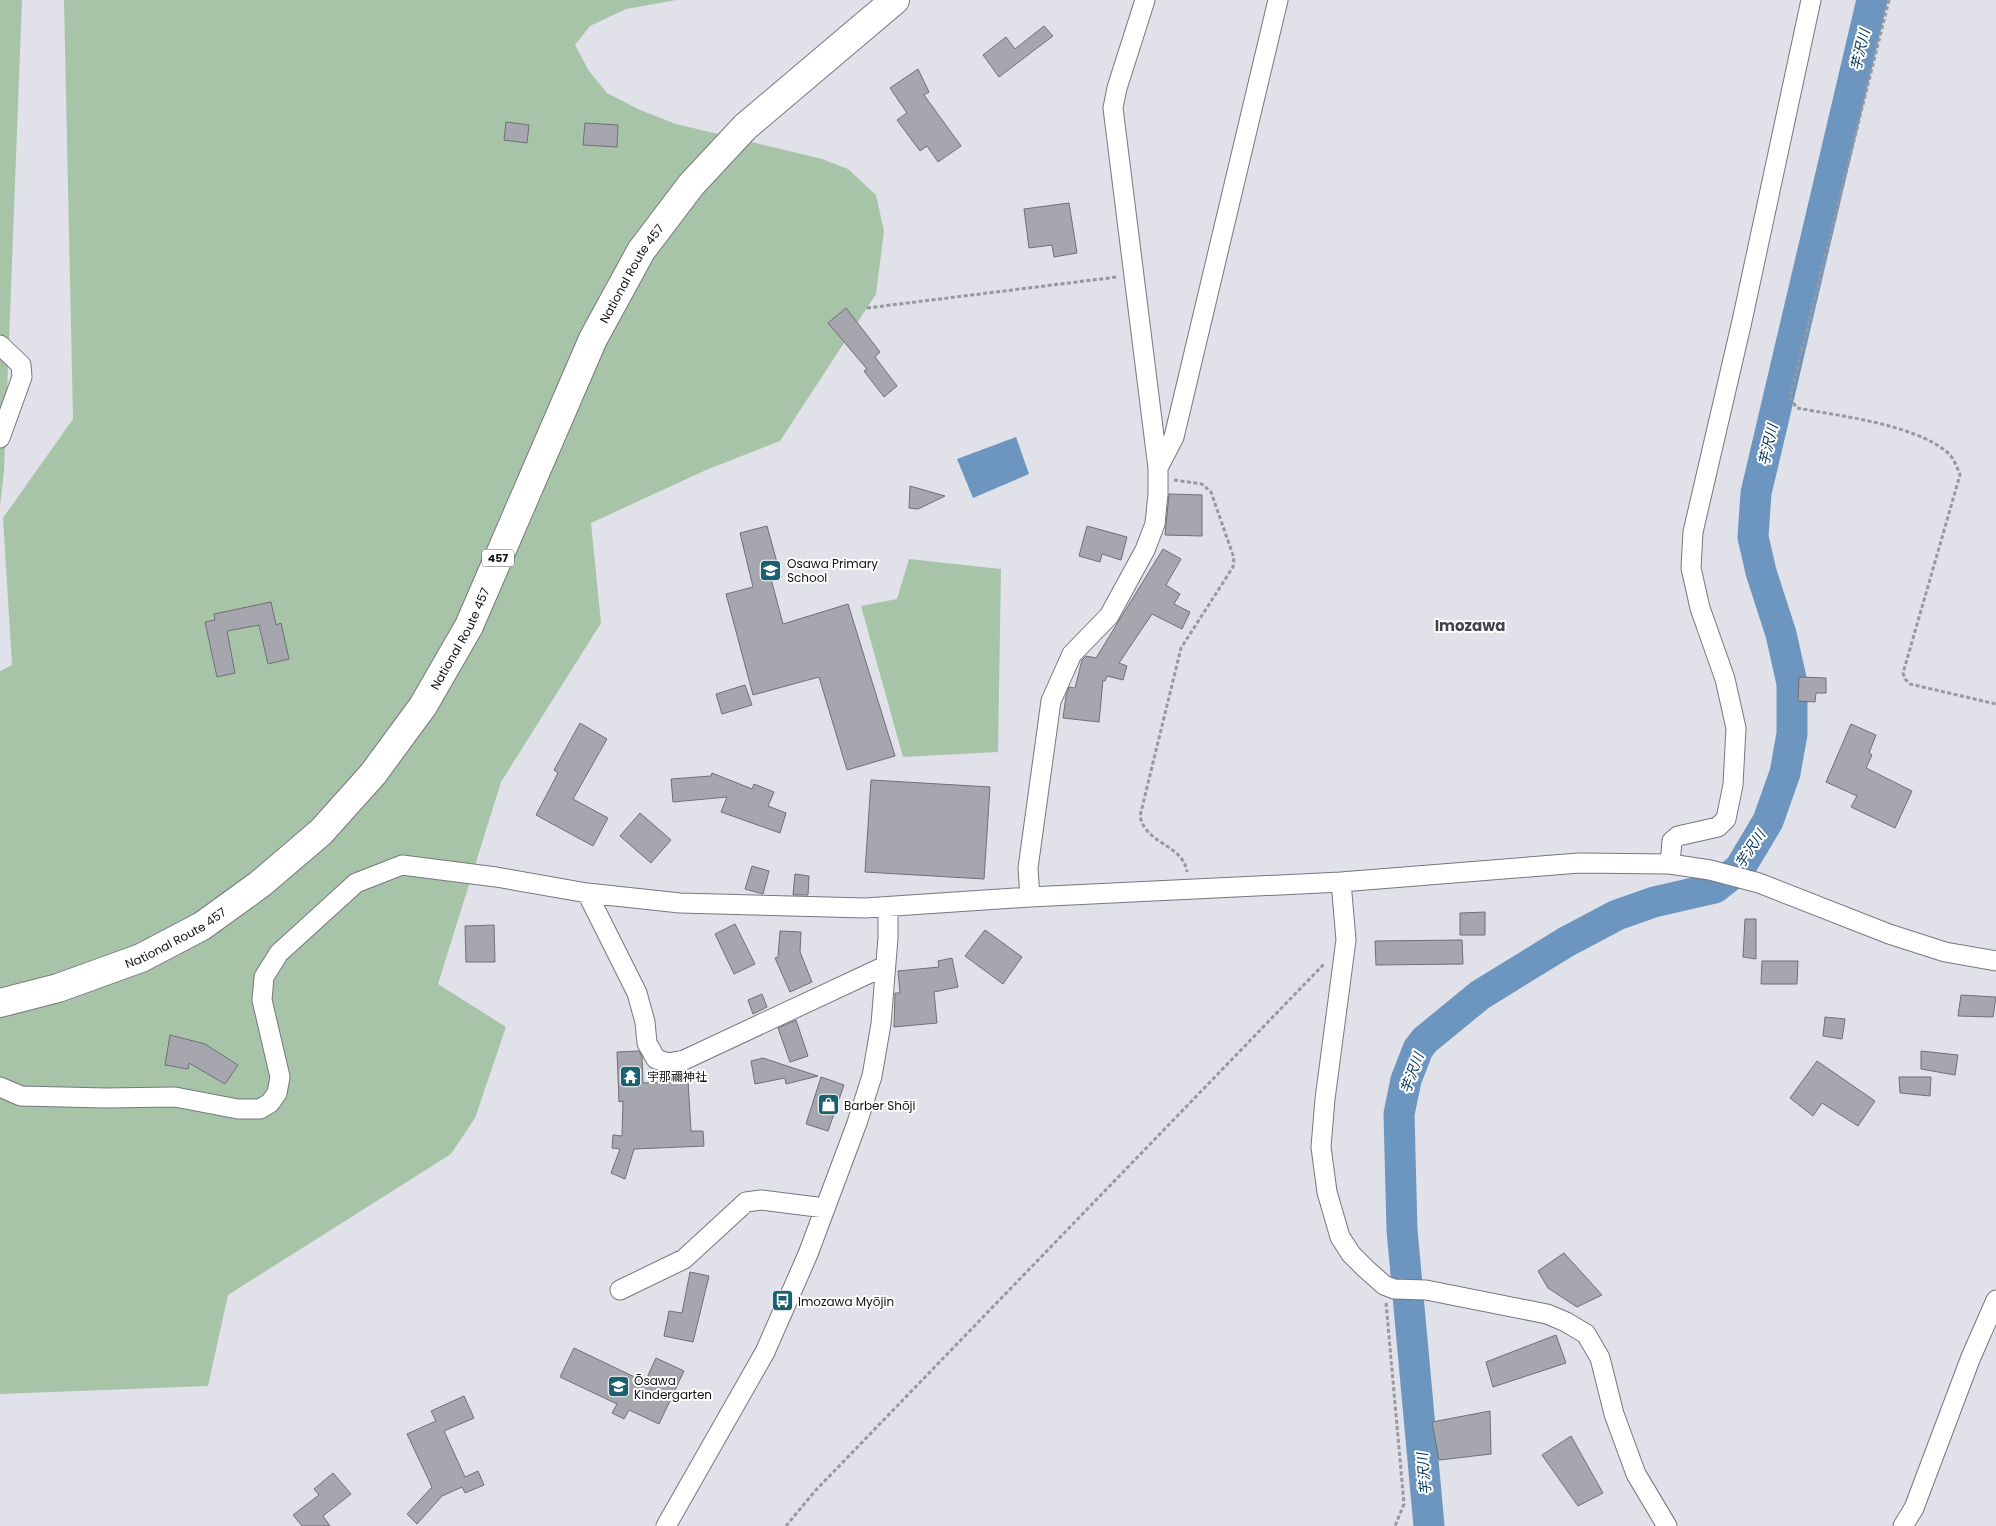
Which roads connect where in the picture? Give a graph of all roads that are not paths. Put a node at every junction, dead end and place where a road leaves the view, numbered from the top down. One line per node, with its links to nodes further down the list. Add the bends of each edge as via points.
1 (895, 0): 15 (highway, National Route 457 / 457, via 745,127 691,184 641,252 593,339 468,626 423,706 372,774 321,832 260,884 202,926 141,958 58,988)
2 (1145, 0): 7 (street, via 1113,108)
3 (1278, 0): 7 (street, via 1174,438)
4 (1811, 0): 8 (street, via 1691,546 1691,568 1700,608 1732,704 1736,728 1733,785 1726,820 1718,827 1678,836 1672,841)
5 (0, 345): 6 (street, via 20,364 22,377)
6 (0, 438)
7 (1158, 468): 11 (street, via 1155,524 1146,550 1109,616 1072,654 1051,701 1028,868)
8 (1670, 864): 9 (street, via 1579,863); 13 (street, via 1710,870 1752,882 1889,934 1945,952)
9 (1341, 882): 11 (street); 21 (street, via 1346,940 1321,1147 1327,1192 1340,1237 1351,1254 1389,1287 1426,1290 1547,1314 1586,1334 1600,1358 1614,1414 1636,1474)
10 (587, 892): 12 (street, via 680,903); 14 (street, via 637,993 647,1043 656,1059 668,1063 684,1060); 16 (street, via 402,865 356,883 279,953 264,977 262,1000 280,1077 277,1092 270,1103 260,1109 238,1109 175,1096 21,1096)
11 (1030, 897): 12 (street)
12 (888, 907): 14 (street)
13 (1996, 961)
14 (885, 966): 17 (street, via 881,1024 872,1076)
15 (0, 1002)
16 (0, 1086)
17 (826, 1208): 18 (street, via 761,1200 746,1202 684,1258); 20 (street, via 765,1352)
18 (620, 1290)
19 (1996, 1300): 22 (street, via 1970,1357 1914,1508)
20 (666, 1526)
21 (1667, 1526)
22 (1903, 1526)

